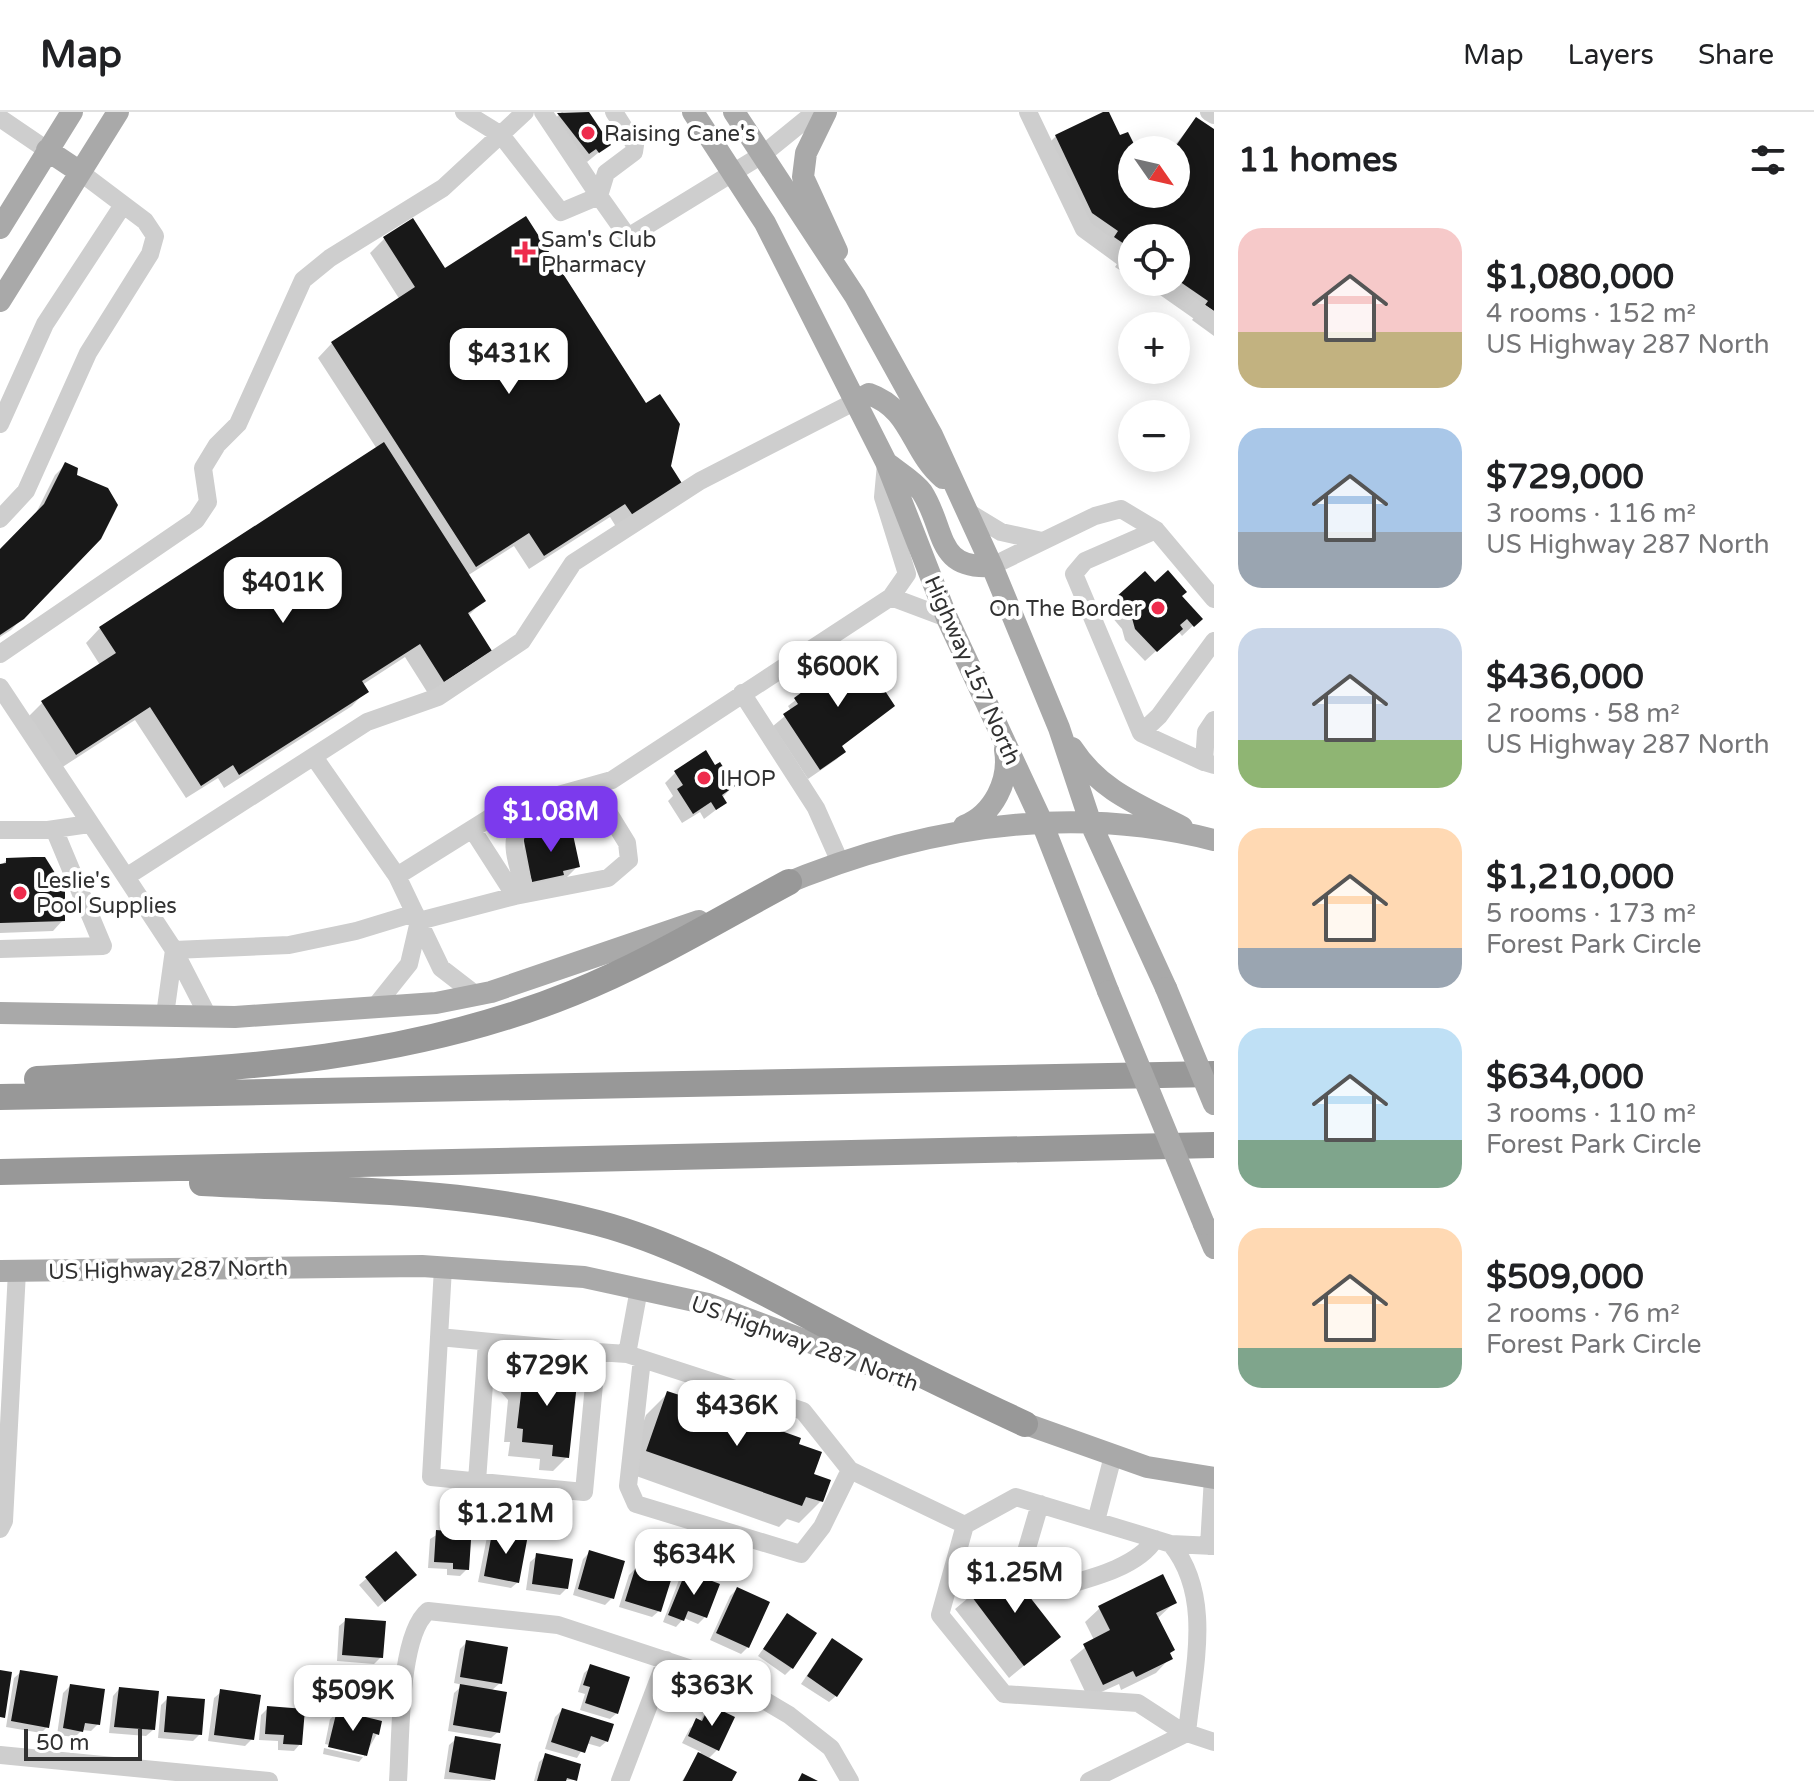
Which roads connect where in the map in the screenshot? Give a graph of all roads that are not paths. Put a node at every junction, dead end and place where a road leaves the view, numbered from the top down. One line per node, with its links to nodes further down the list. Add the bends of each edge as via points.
1 (72, 112): 14 (main road)
2 (118, 112): 17 (main road)
3 (464, 112): 13 (street)
4 (525, 112): 13 (street)
5 (543, 112): 18 (street)
6 (614, 112): 18 (street, via 635,145 634,152 606,173)
7 (693, 112): 16 (main road, Highway 157 North)
8 (734, 112): 15 (main road)
9 (815, 112): 15 (street)
10 (826, 112): 22 (main road, via 806,153 803,177)
11 (1028, 112): 21 (street, via 1084,229)
12 (0, 118): 14 (street)
13 (501, 135): 18 (street, via 561,212); 39 (street, via 443,188 303,280 238,424 203,468 208,502 196,520)
14 (47, 150): 17 (main road); 20 (main road)
15 (762, 155): 16 (street); 22 (main road)
16 (732, 171): 18 (street, via 628,237); 26 (main road, Highway 157 North, via 765,223)
17 (80, 172): 19 (street); 24 (main road)
18 (599, 196)
19 (123, 205): 27 (street, via 45,324); 31 (street, via 155,236 150,254 88,353 26,491)
20 (0, 228)
21 (1118, 254)
22 (855, 296): 29 (main road, via 932,435)
23 (1177, 296): 25 (street)
24 (0, 301)
25 (1214, 322)
26 (856, 401): 28 (main road, Highway 157 North); 29 (main road, via 869,394 897,409 931,467); 46 (street, via 700,481 573,563 522,641 438,697 367,722)
27 (0, 424)
28 (886, 462): 34 (main road, via 921,490 949,554 969,567); 35 (street, via 883,497 907,574); 37 (main road, Highway 157 North)
29 (953, 486): 30 (main road)
30 (964, 508): 33 (street, via 982,524); 34 (main road)
31 (1, 517)
32 (1156, 530): 33 (street, via 1121,509); 36 (street); 44 (street, via 1085,561 1074,574)
33 (1042, 541): 34 (street)
34 (992, 566): 43 (main road)
35 (891, 597): 37 (street); 41 (street)
36 (1214, 599)
37 (947, 618): 45 (main road, Highway 157 North)
38 (1214, 641): 44 (street)
39 (0, 654)
40 (0, 687): 51 (street)
41 (742, 693): 48 (street, via 612,780); 58 (street, via 816,808)
42 (1214, 720): 47 (street, via 1206,732)
43 (1059, 728): 52 (main road); 57 (main road, via 1084,767 1119,797)
44 (1141, 733): 47 (street)
45 (1002, 737): 50 (main road, Highway 157 North); 56 (main road, via 1007,761 1003,785 982,814)
46 (314, 757): 59 (street); 60 (street)
47 (1209, 763)
48 (592, 786): 49 (street); 54 (street, via 501,811)
49 (603, 804): 62 (street, via 520,825 513,840); 62 (street, via 627,843 629,860 608,878)
50 (1041, 820): 52 (main road); 56 (main road); 78 (main road, Highway 157 North, bridge)
51 (89, 824): 53 (street); 60 (street)
52 (1091, 824): 57 (main road, via 1170,830); 74 (main road, bridge)
53 (54, 829): 55 (street); 64 (street, via 103,946)
54 (472, 829): 59 (street); 62 (street)
55 (0, 830)
56 (950, 831): 58 (main road)
57 (1209, 839)
58 (840, 862): 61 (main road)
59 (397, 876): 63 (street)
60 (126, 877): 65 (street)
61 (789, 882): 66 (main road, via 679,929); 72 (highway, via 619,974 570,995 433,1037 261,1067)
62 (521, 894): 63 (street)
63 (417, 917): 65 (street, via 289,945); 66 (street, via 441,968); 67 (street, via 409,964)
64 (0, 949)
65 (174, 950): 69 (street); 70 (street)
66 (476, 995): 67 (main road)
67 (373, 1009): 70 (main road)
68 (0, 1013): 69 (main road)
69 (165, 1015): 70 (main road)
70 (208, 1016)
71 (1214, 1074): 73 (highway)
72 (0, 1081)
73 (0, 1097)
74 (1214, 1104)
75 (1214, 1145): 76 (highway)
76 (55, 1171): 77 (highway); 88 (highway, via 133,1180 459,1195 600,1223 753,1287)
77 (0, 1172)
78 (1214, 1248)
79 (443, 1268): 80 (main road, US Highway 287 North); 81 (main road, US Highway 287 North, via 584,1277); 82 (street)
80 (9, 1271): 85 (street)
81 (639, 1289): 86 (street); 88 (main road, US Highway 287 North, via 708,1304)
82 (439, 1337): 83 (street); 92 (street, via 431,1477)
83 (487, 1342): 84 (street); 92 (street)
84 (597, 1352): 86 (street); 92 (street, via 584,1492)
85 (6, 1353): 87 (street)
86 (634, 1356): 90 (street, via 803,1411); 90 (street, via 628,1486 636,1504 801,1554 822,1527)
87 (5, 1409): 96 (street)
88 (1025, 1424): 89 (main road, US Highway 287 North)
89 (1113, 1456): 91 (main road, US Highway 287 North); 94 (street)
90 (850, 1470): 95 (street)
91 (1214, 1478): 98 (street)
92 (477, 1481)
93 (1040, 1504): 94 (street); 95 (street, via 1016,1497); 97 (street, via 1025,1555 1049,1590 1088,1579)
94 (1096, 1521): 97 (street)
95 (965, 1525): 100 (street, via 940,1615 1004,1694 1138,1703)
96 (0, 1529)
97 (1163, 1541): 98 (street); 100 (street, via 1181,1556 1199,1600)
98 (1212, 1546)
99 (666, 1660): 105 (street, via 558,1625 428,1611 417,1621 407,1667); 106 (street); 107 (street, via 737,1684 789,1715 831,1748)
100 (1187, 1733): 101 (street); 108 (street)
101 (1214, 1742)
102 (0, 1755): 103 (street)
103 (191, 1777): 104 (street)
104 (269, 1781)
105 (398, 1781)
106 (620, 1781)
107 (850, 1781)
108 (1089, 1781)

